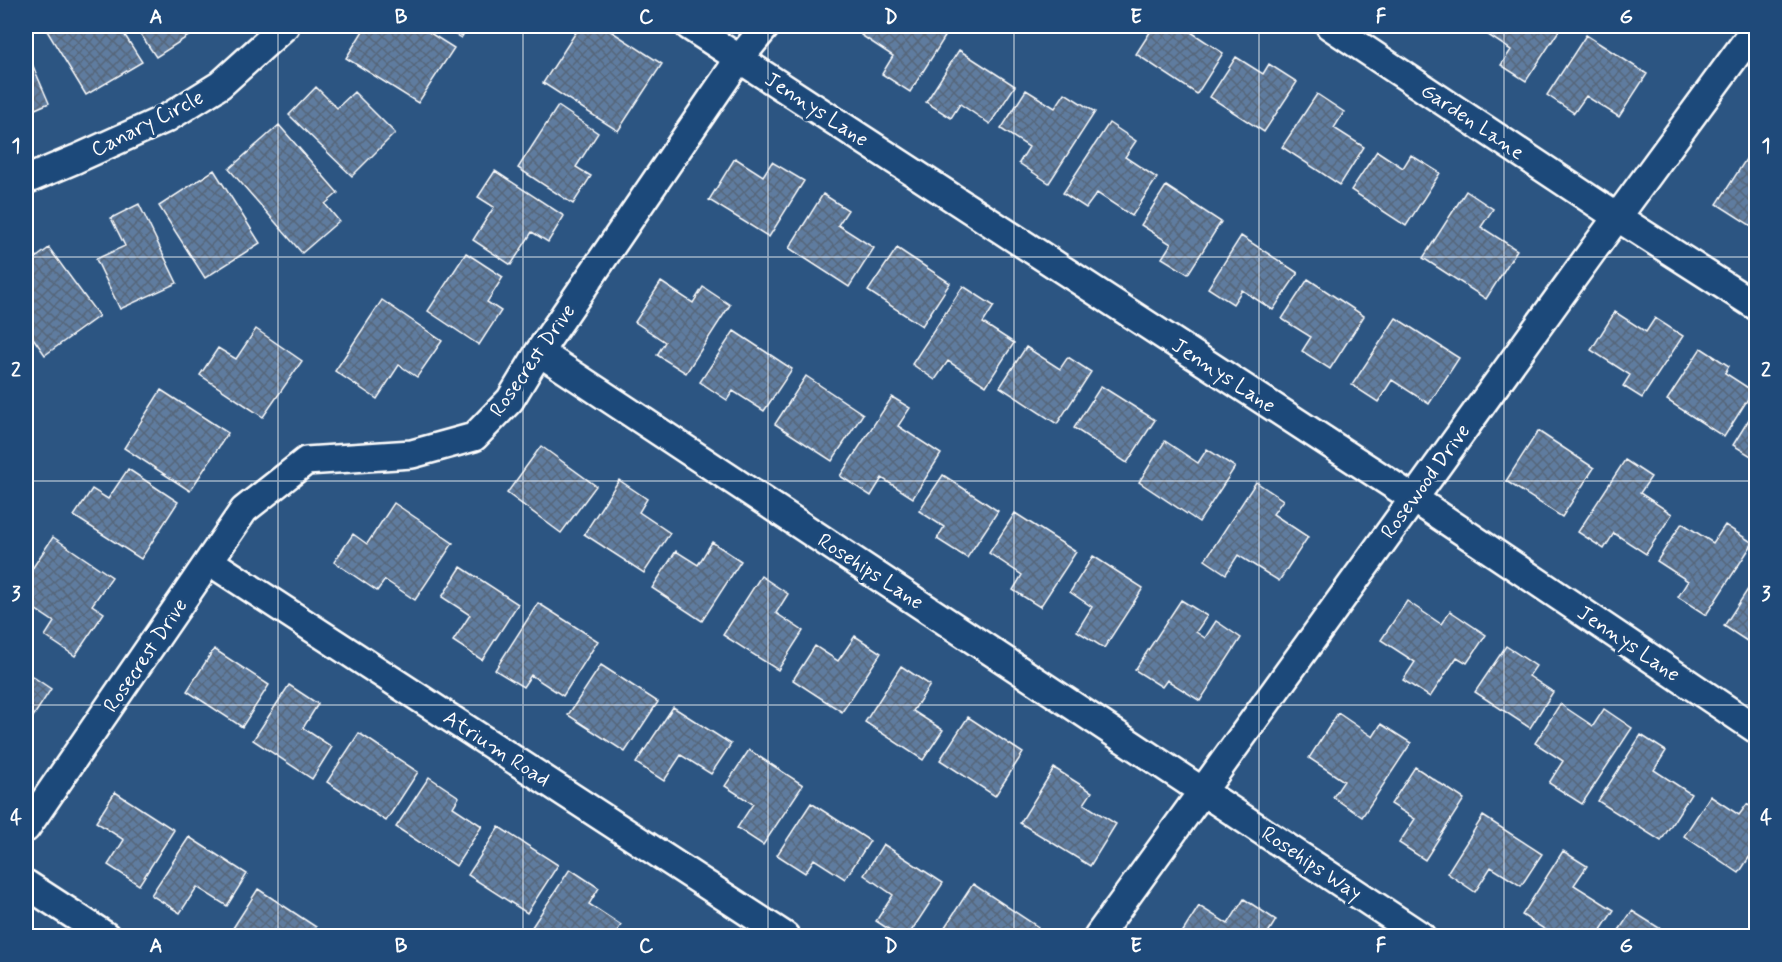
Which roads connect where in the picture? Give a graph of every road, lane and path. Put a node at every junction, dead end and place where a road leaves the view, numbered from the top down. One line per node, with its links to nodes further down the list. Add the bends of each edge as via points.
1 (285, 26): 7 (street, Canary Circle, via 220,85 167,118)
2 (689, 26): 6 (street, Jennys Lane)
3 (766, 26): 6 (street, Rosecrest Drive)
4 (1330, 26): 8 (street, Garden Lane)
5 (1756, 28): 8 (street, Rosewood Drive)
6 (739, 59): 10 (street, Rosecrest Drive); 11 (street, Jennys Lane)
7 (26, 180)
8 (1617, 216): 9 (street, Garden Lane); 11 (street, Rosewood Drive)
9 (1756, 306)
10 (539, 352): 12 (street, Rosecrest Drive, via 510,400 474,437 412,454 306,461 244,510); 14 (street, Rosehips Lane)
11 (1413, 498): 13 (street, Jennys Lane); 14 (street, Rosewood Drive)
12 (209, 561): 15 (street, Rosecrest Drive); 18 (street, Atrium Road)
13 (1756, 729)
14 (1203, 791): 19 (street, Rosewood Drive); 20 (street, Rosehips Way)
15 (26, 828)
16 (26, 884): 17 (street)
17 (106, 936)
18 (784, 936)
19 (1098, 936)
20 (1421, 936)

